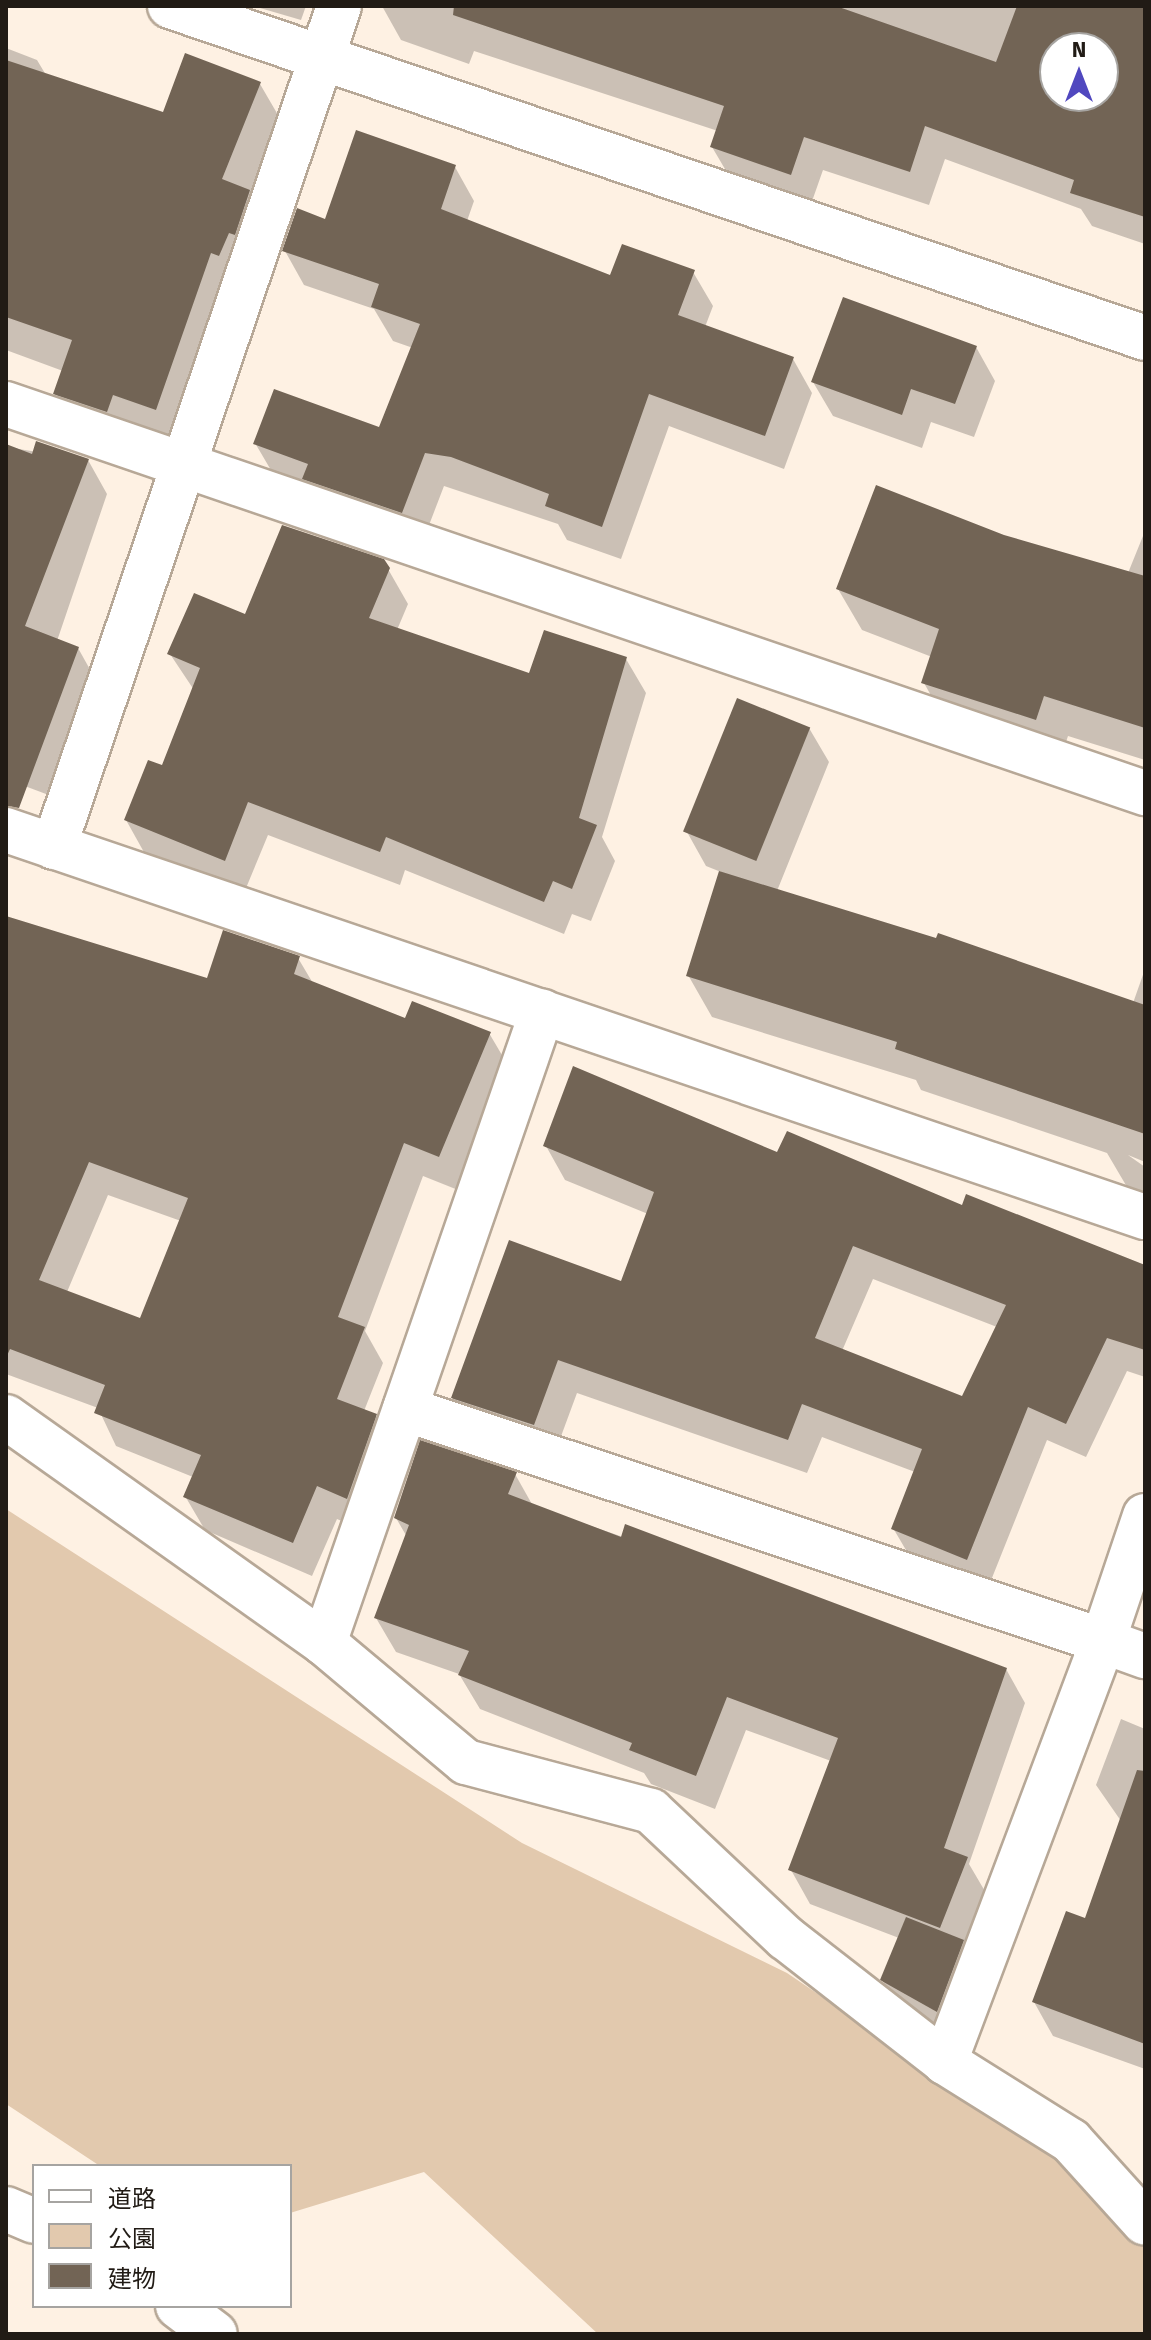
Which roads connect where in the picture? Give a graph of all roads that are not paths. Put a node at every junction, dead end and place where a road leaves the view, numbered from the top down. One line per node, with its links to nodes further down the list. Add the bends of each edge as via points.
1 (170, 6): 3 (street)
2 (339, 6): 3 (street)
3 (321, 58): 4 (street); 6 (street)
4 (1145, 338)
5 (6, 404): 6 (street)
6 (183, 465): 7 (street); 9 (street)
7 (1145, 793)
8 (6, 830): 9 (street)
9 (54, 847): 10 (street)
10 (542, 1012): 11 (street); 12 (street)
11 (1145, 1217)
12 (405, 1409): 15 (street); 16 (street)
13 (6, 1417): 16 (street)
14 (1145, 1516): 15 (street)
15 (1103, 1641): 17 (street); 18 (street)
16 (324, 1643): 18 (street, via 466,1762 651,1811 786,1938)
17 (1145, 1656)
18 (945, 2062): 21 (street, via 1071,2141)
19 (6, 2209): 20 (street)
20 (32, 2220)
21 (1145, 2223)
22 (181, 2308): 23 (street)
23 (215, 2334)

